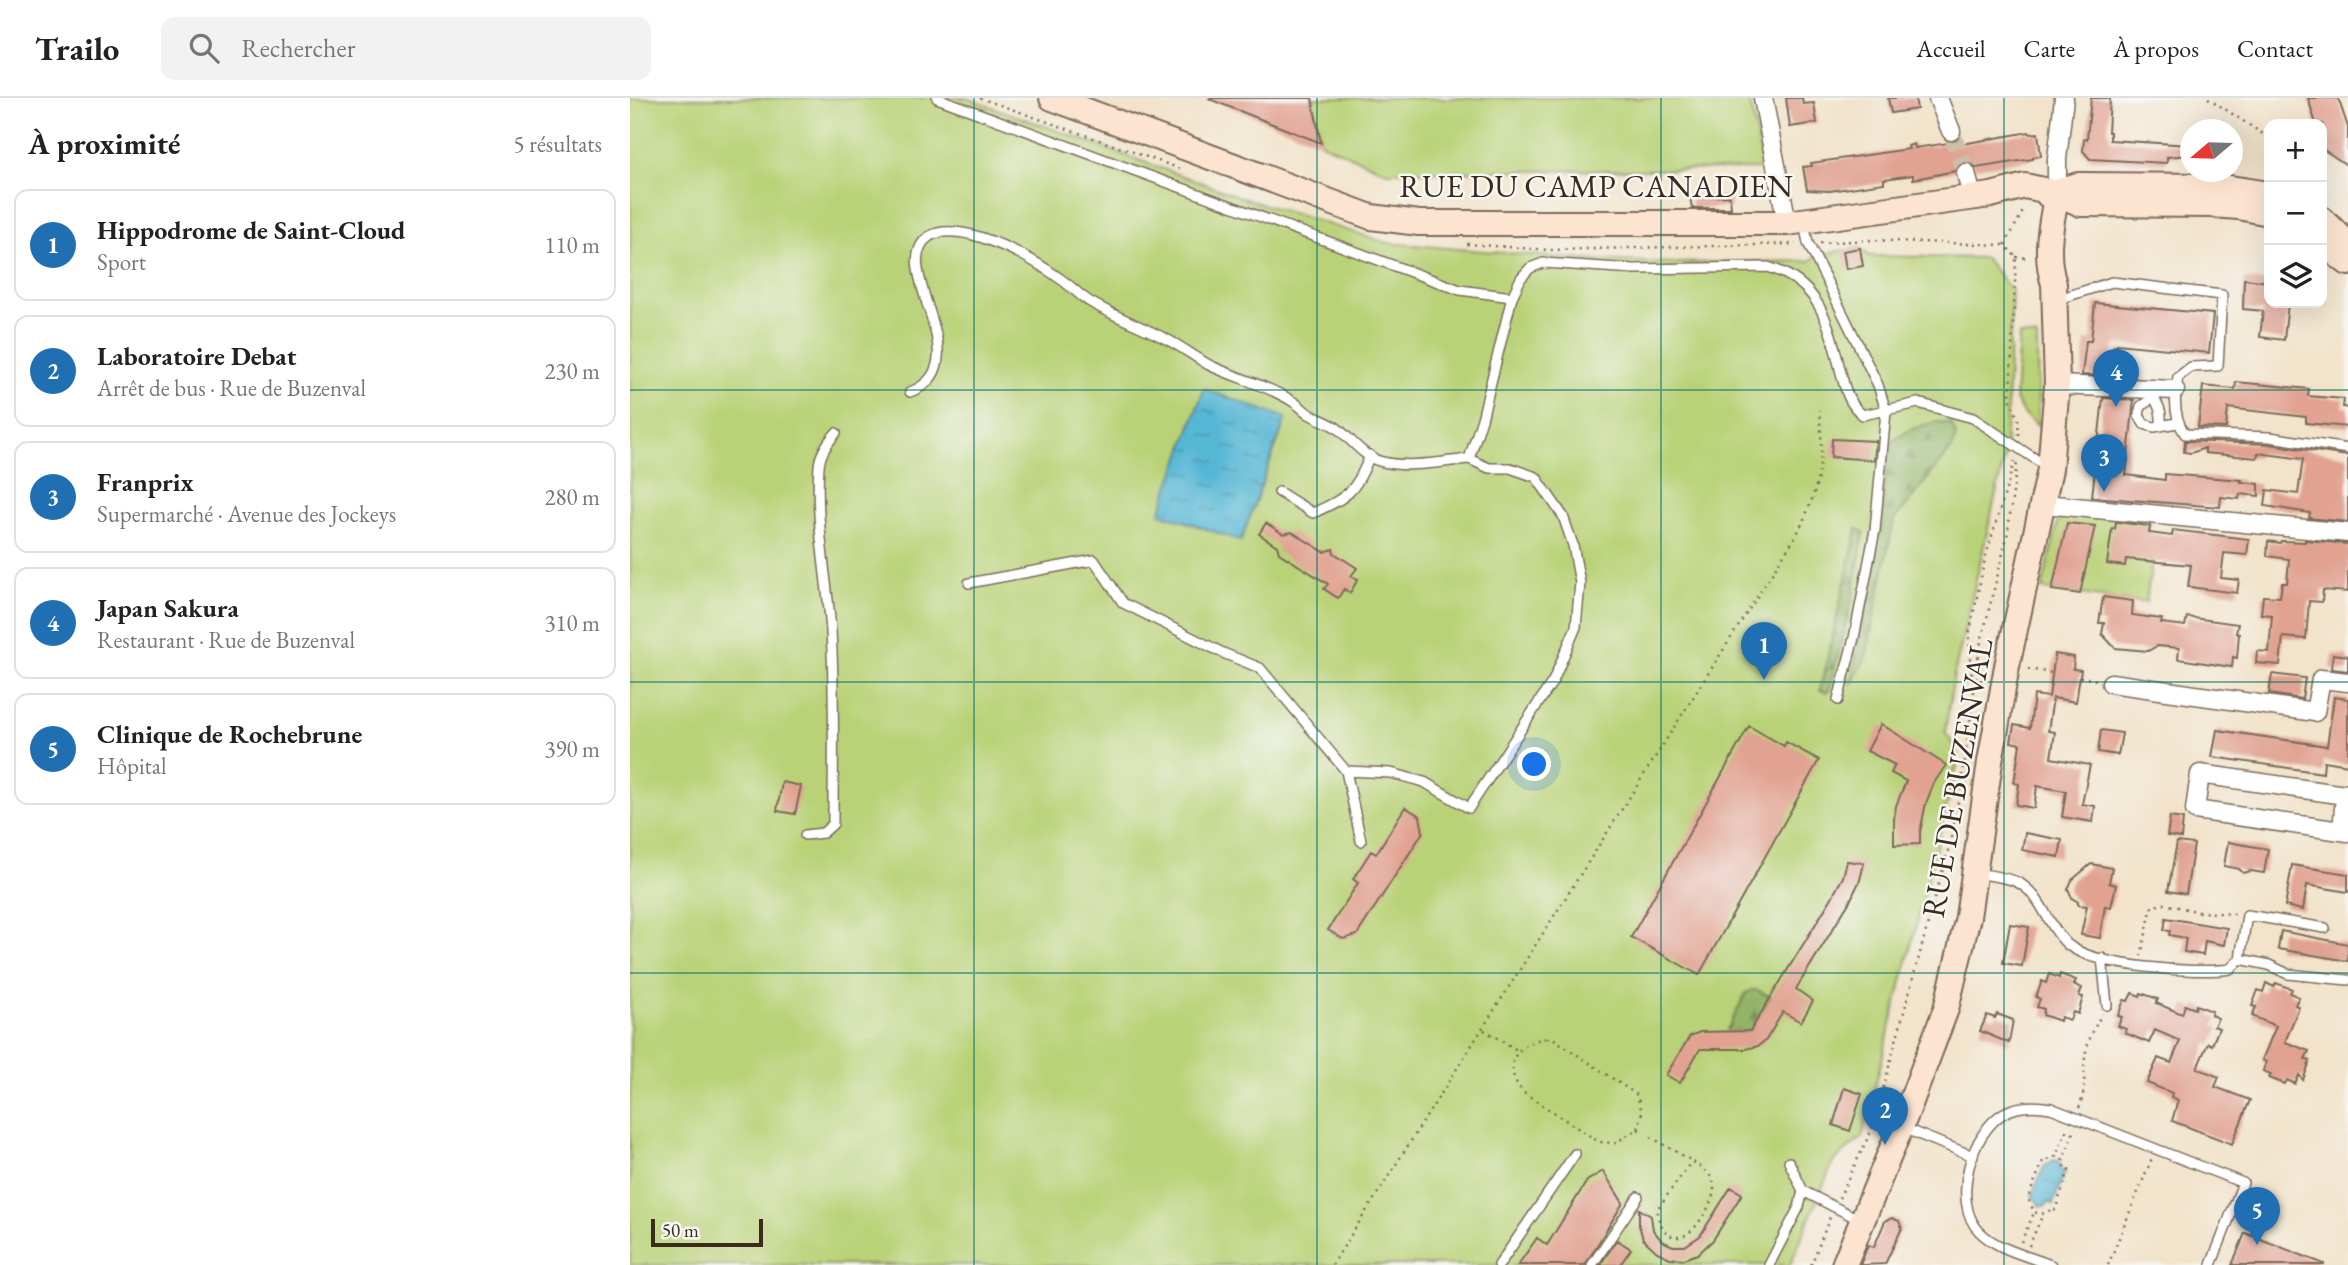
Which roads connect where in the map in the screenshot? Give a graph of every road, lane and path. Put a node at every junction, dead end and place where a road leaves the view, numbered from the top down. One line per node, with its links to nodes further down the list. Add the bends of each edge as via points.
1 (937, 98): 20 (lane, via 1451,286)
2 (1762, 98): 14 (street)
3 (1938, 98): 7 (street)
4 (2064, 98): 9 (street, RUE DE BUZENVAL)
5 (2208, 98): 8 (path)
6 (1055, 99): 14 (main road, RUE DU CAMP CANADIEN, via 1371,217 1419,223)
7 (1951, 131)
8 (2264, 135)
9 (2057, 193): 10 (main road, via 2078,185 2217,186); 12 (main road, RUE DU CAMP CANADIEN, via 2081,204 2212,205); 14 (main road, RUE DU CAMP CANADIEN, via 2025,186 1976,188); 19 (main road, RUE DE BUZENVAL, via 2048,240)
10 (2264, 193)
11 (2023, 211): 15 (path)
12 (2264, 213)
13 (2327, 224): 16 (main road)
14 (1797, 233): 15 (path); 26 (lane, via 1878,385)
15 (2005, 244): 30 (path, via 2016,257 2010,398 2018,420)
16 (2348, 244)
17 (2325, 245): 18 (main road)
18 (2348, 263)
19 (2054, 292): 21 (main road, RUE DE BUZENVAL); 22 (lane, via 2112,282 2222,295 2218,366 2191,368 2178,377)
20 (1512, 297): 26 (lane, via 1530,268 1543,263 1768,267 1799,280 1812,296 1828,324 1853,408 1863,415); 33 (lane)
21 (2057, 385): 24 (street); 34 (main road, RUE DE BUZENVAL)
22 (2175, 390): 24 (street); 28 (lane)
23 (911, 392): 32 (lane, via 925,383 938,365 932,316 917,263 921,248 929,237 940,233 963,233 1026,257 1091,303 1209,364 1292,400)
24 (2146, 396): 27 (lane, via 2153,395); 28 (lane, via 2139,415 2144,424)
25 (1819, 410): 58 (path, via 1820,473 1797,534)
26 (1885, 411): 30 (lane, via 1918,403 1973,418); 44 (lane, via 1875,530)
27 (2161, 420)
28 (2177, 423): 31 (lane, via 2185,434 2270,437)
29 (836, 433): 48 (lane, via 819,463 820,543 832,649 833,824 823,833)
30 (2020, 448): 34 (lane); 43 (path, via 2007,537); 43 (path, via 1985,559 1969,635)
31 (2348, 449)
32 (1370, 455): 33 (lane, via 1405,465); 35 (lane, via 1358,485 1313,513)
33 (1469, 459): 45 (lane, via 1489,468 1510,468 1536,477 1563,516 1580,583 1576,627 1553,681 1469,808 1424,782 1391,773)
34 (2050, 469): 36 (main road, RUE DE BUZENVAL)
35 (1279, 492)
36 (2044, 504): 37 (street); 39 (main road, RUE DE BUZENVAL)
37 (2348, 533)
38 (969, 583): 45 (lane, via 1094,560 1122,603 1260,668)
39 (2007, 666): 40 (path); 50 (main road, RUE DE BUZENVAL)
40 (2052, 673)
41 (2111, 682): 42 (street, via 2315,712 2321,679)
42 (2348, 682)
43 (1973, 688): 74 (path, via 1950,843 1872,1129)
44 (1838, 700)
45 (1346, 771): 49 (lane)
46 (2346, 794): 47 (street); 47 (street, via 2200,774 2195,810)
47 (2345, 832)
48 (805, 835)
49 (1361, 841)
50 (1974, 872): 53 (lane, via 2016,881 2030,890 2055,933 2070,947); 61 (main road, RUE DE BUZENVAL, via 1947,1009)
51 (2247, 915): 52 (lane); 54 (lane); 55 (path, via 2151,906)
52 (2325, 928)
53 (2102, 958): 55 (lane); 57 (lane)
54 (2240, 959): 55 (lane, via 2230,969 2217,971); 56 (lane, via 2288,974)
55 (2139, 966)
56 (2348, 980)
57 (2106, 1005): 60 (path, via 2089,1040 2086,1084)
58 (1483, 1029): 59 (path); 79 (path)
59 (1517, 1050): 62 (path, via 1537,1039 1554,1040 1632,1090 1641,1103); 62 (path, via 1513,1066 1517,1086 1599,1142 1615,1143)
60 (2075, 1118): 65 (lane); 67 (lane, via 2036,1105 2006,1112 1986,1130); 68 (path); 69 (path)
61 (1901, 1127): 67 (lane); 77 (main road, RUE DE BUZENVAL)
62 (1638, 1129): 63 (path)
63 (1644, 1133)
64 (1651, 1137): 70 (path)
65 (2156, 1149): 86 (path); 87 (lane, via 2243,1183)
66 (1575, 1154): 80 (lane)
67 (1973, 1156): 78 (lane, via 1965,1184 1969,1219 1979,1233)
68 (2056, 1156): 69 (path); 75 (path, via 2043,1161 2028,1198)
69 (2063, 1161): 76 (path, via 2069,1170 2055,1210)
70 (1691, 1162): 70 (path, via 1713,1179 1713,1198 1690,1233 1675,1236 1660,1226 1658,1208)
71 (1789, 1162): 72 (lane)
72 (1803, 1191): 74 (lane); 82 (lane)
73 (1638, 1197): 81 (lane)
74 (1834, 1207): 77 (lane); 83 (path)
75 (2034, 1212): 76 (path); 78 (path)
76 (2043, 1214): 78 (path)
77 (1862, 1221): 84 (main road, RUE DE BUZENVAL)
78 (2021, 1253): 85 (lane)
79 (1332, 1265)
80 (1500, 1265)
81 (1592, 1265)
82 (1769, 1265)
83 (1811, 1265)
84 (1844, 1265)
85 (2051, 1265)
86 (2108, 1265)
87 (2211, 1265)

